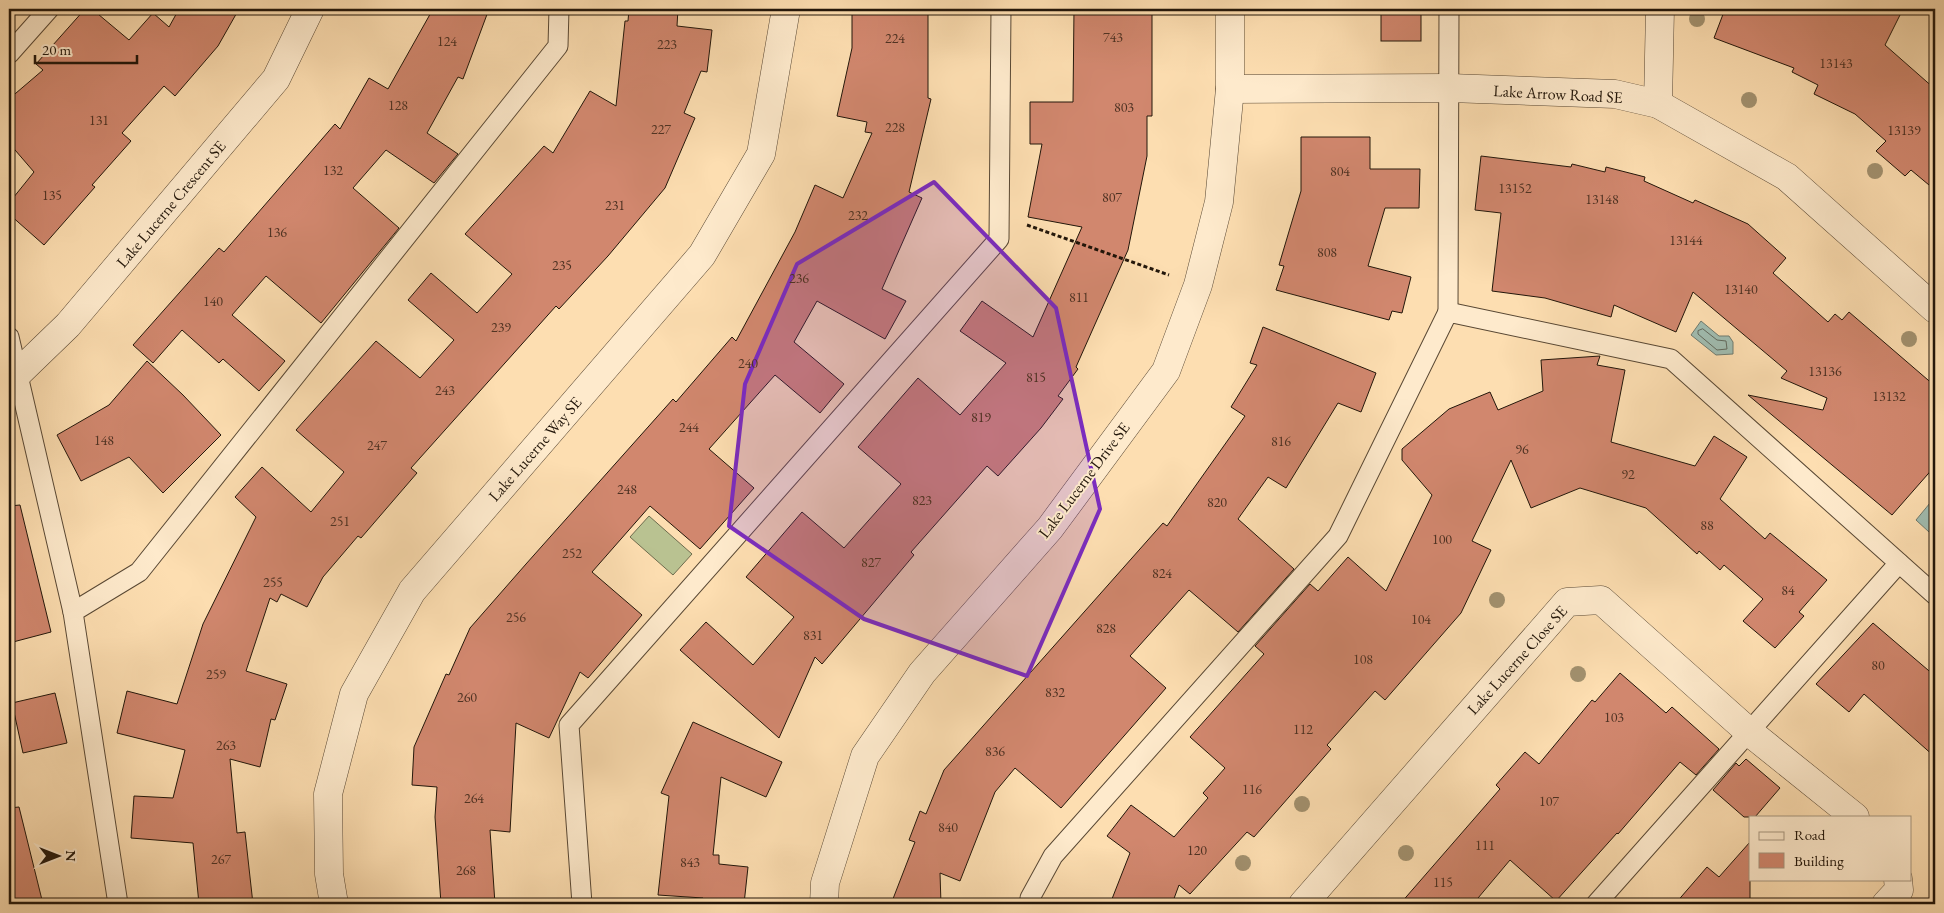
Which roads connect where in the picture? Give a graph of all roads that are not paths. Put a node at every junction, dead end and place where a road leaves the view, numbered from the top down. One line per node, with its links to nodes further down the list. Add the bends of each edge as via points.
1 (49, 9): 9 (lane)
2 (310, 9): 16 (street, Lake Lucerne Crescent SE, via 276,79 68,325)
3 (559, 9): 19 (lane, via 558,46 139,572)
4 (786, 9): 24 (street, Lake Lucerne Way SE, via 761,154 702,255 412,591 354,694 328,794 329,874)
5 (1001, 9): 25 (lane, via 999,239 569,725)
6 (1230, 9): 11 (street, Lake Lucerne Drive SE)
7 (1449, 9): 10 (lane)
8 (1660, 9): 12 (street)
9 (9, 54)
10 (1450, 88): 11 (street, Lake Arrow Road SE); 12 (street, Lake Arrow Road SE, via 1615,94); 14 (lane)
11 (1230, 89): 26 (street, Lake Lucerne Drive SE, via 1219,202 1198,285 1166,371 1050,528 922,673 865,756 825,883)
12 (1658, 104): 13 (street, Lake Arrow Road SE, via 1787,177)
13 (1935, 309)
14 (1448, 312): 17 (lane, via 1671,359); 27 (lane, via 1338,536 1053,856 1030,898)
15 (9, 337): 16 (lane)
16 (13, 379): 19 (lane)
17 (1899, 563): 18 (lane); 20 (lane)
18 (1935, 595)
19 (73, 612): 23 (lane)
20 (1748, 731): 21 (street, Lake Lucerne Close SE); 28 (street, Lake Lucerne Close SE, via 1601,600 1567,602); 29 (lane)
21 (1853, 816)
22 (1898, 880): 30 (street, via 1899,890)
23 (118, 904)
24 (334, 904)
25 (582, 904)
26 (824, 904)
27 (1031, 904)
28 (1303, 904)
29 (1596, 904)
30 (1886, 904)

